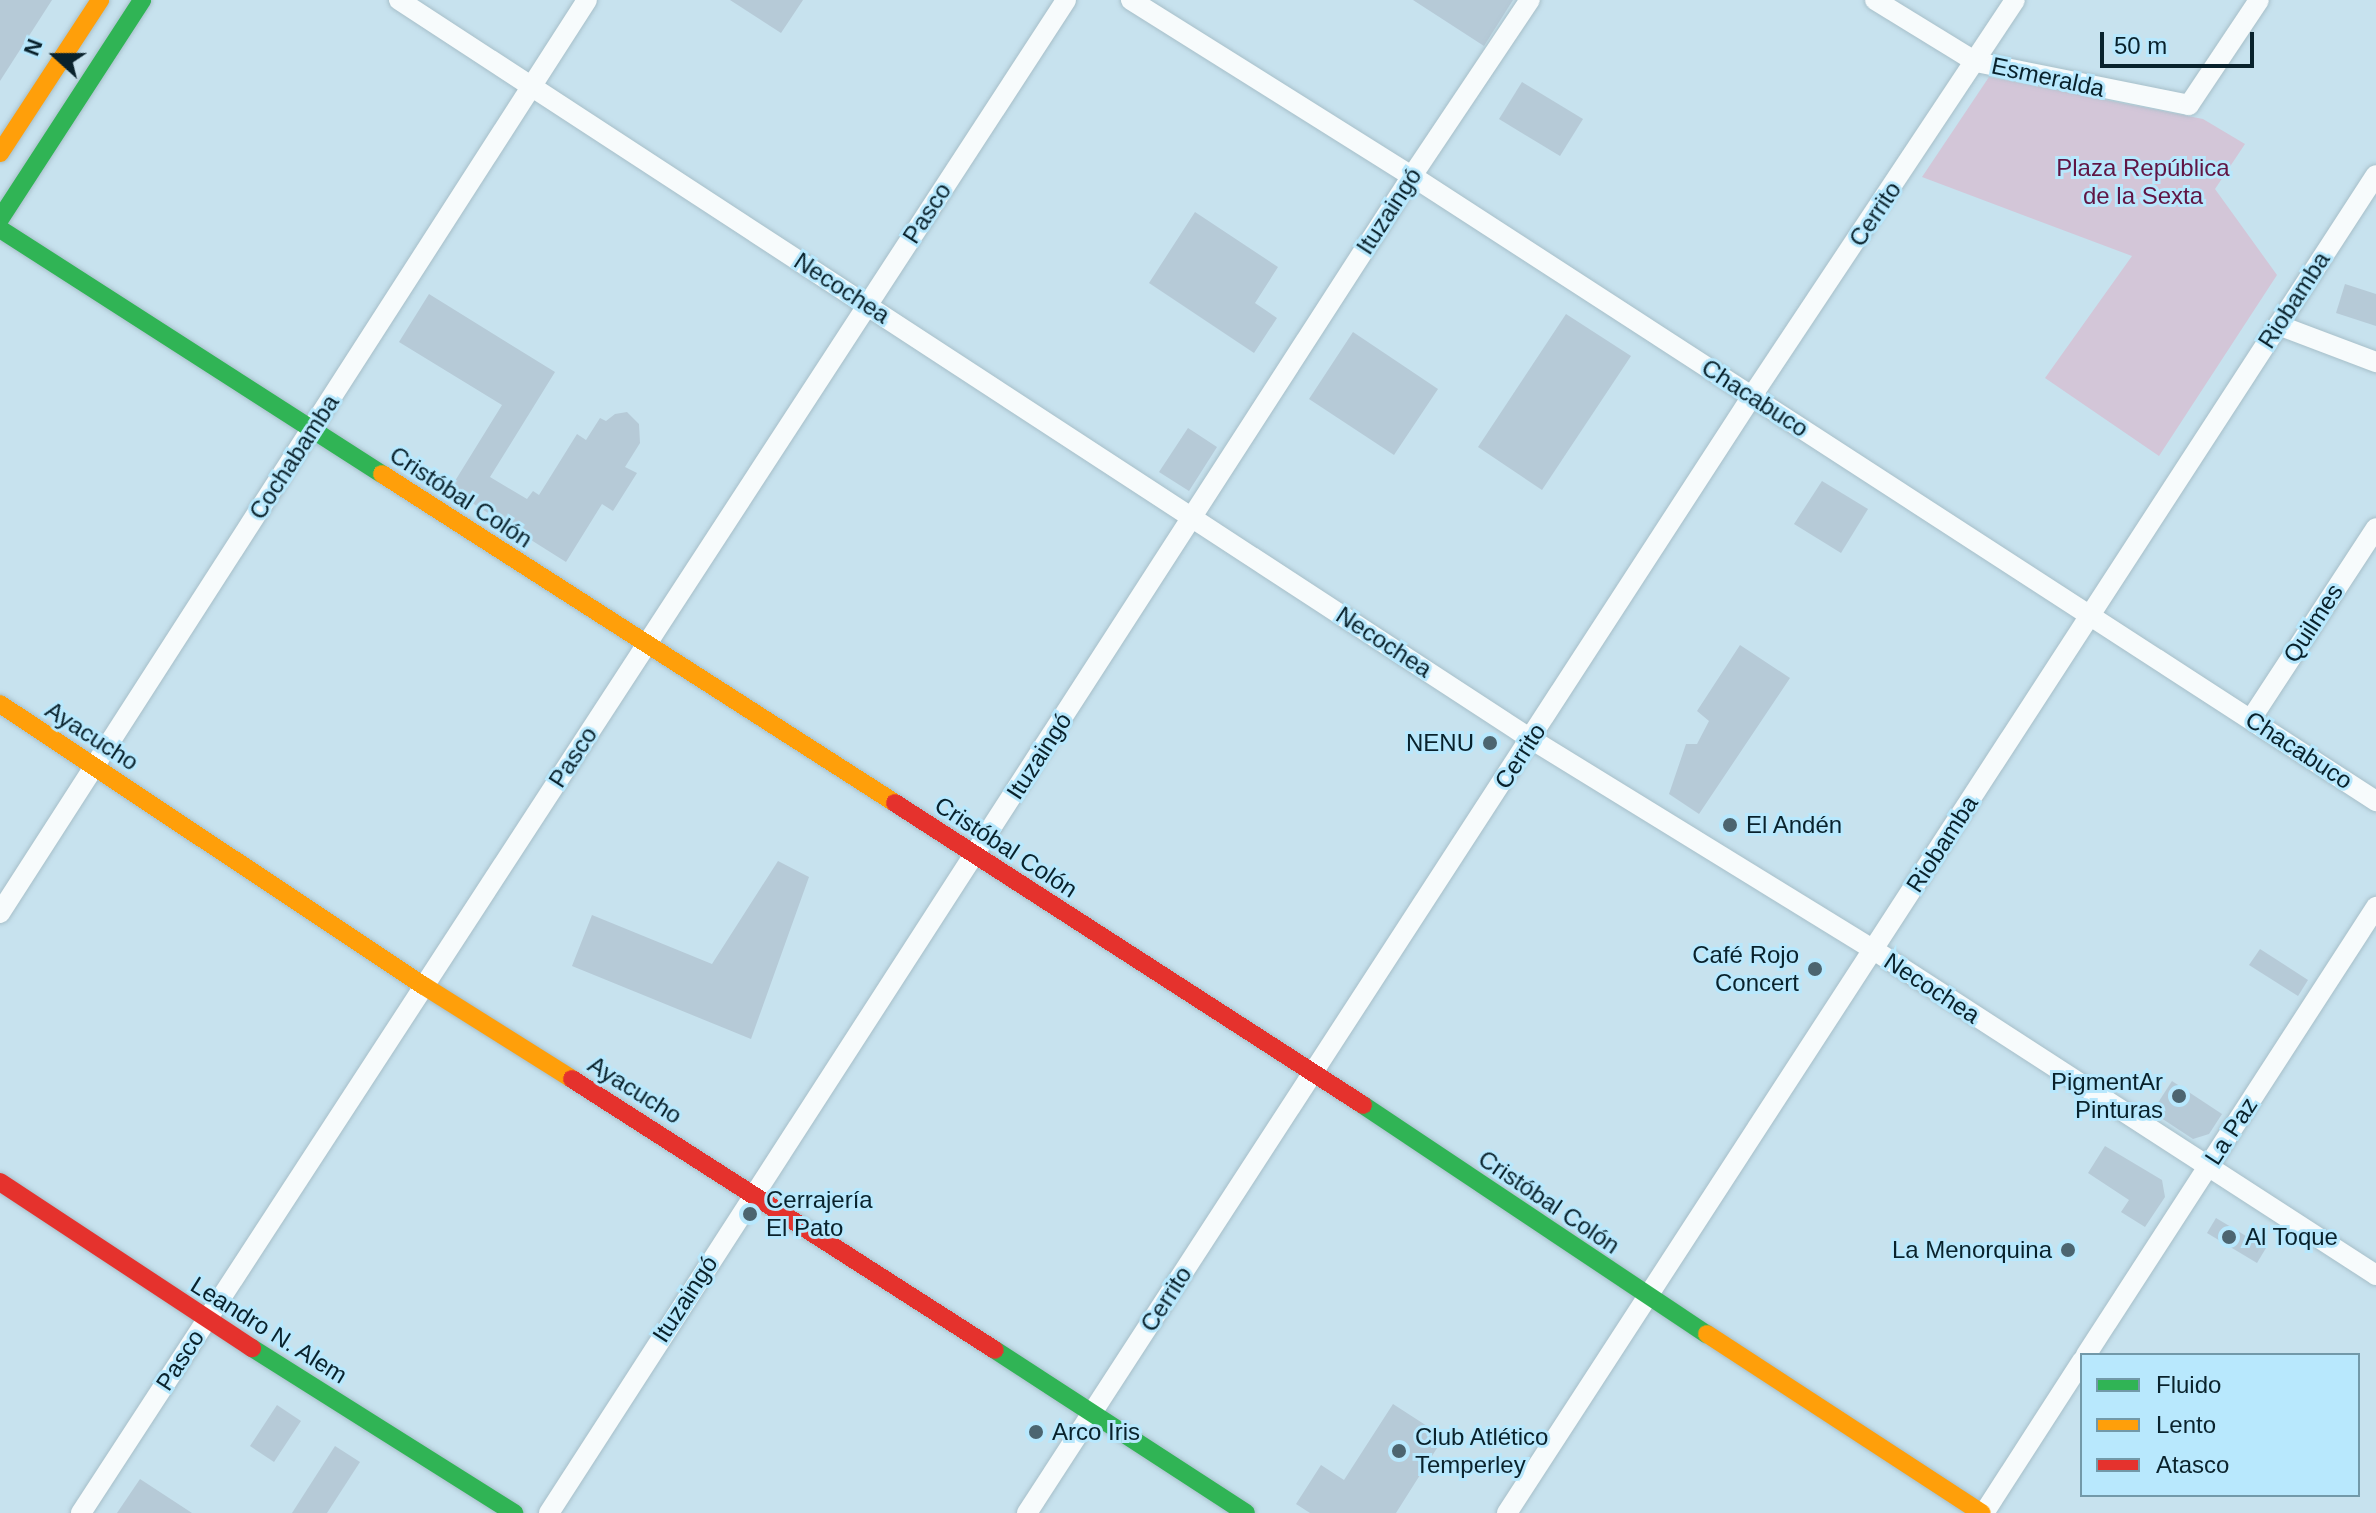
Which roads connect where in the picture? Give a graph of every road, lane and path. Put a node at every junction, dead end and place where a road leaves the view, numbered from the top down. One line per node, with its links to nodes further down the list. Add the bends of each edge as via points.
1 (100, 0): 13 (main road)
2 (142, 0): 16 (main road)
3 (399, 0): 12 (street, Necochea)
4 (587, 0): 12 (street, Cochabamba)
5 (1066, 0): 18 (street, Pasco)
6 (1131, 0): 15 (street, Chacabuco)
7 (1530, 0): 15 (street, Ituzaingó)
8 (1875, 0): 11 (street, Esmeralda)
9 (2015, 0): 11 (street, Cerrito)
10 (2259, 0): 11 (street, Esmeralda, via 2189,105)
11 (1976, 62): 21 (street, Cerrito)
12 (533, 86): 18 (street, Necochea); 22 (street, Cochabamba)
13 (0, 153)
14 (2376, 175): 19 (street, Riobamba)
15 (1412, 176): 21 (street, Chacabuco); 23 (street, Ituzaingó)
16 (0, 219)
17 (0, 229): 22 (main road, Cristóbal Colón)
18 (867, 305): 23 (street, Necochea); 26 (street, Pasco)
19 (2278, 325): 20 (street); 25 (street, Riobamba)
20 (2376, 362)
21 (1752, 396): 25 (street, Chacabuco); 29 (street, Cerrito)
22 (312, 429): 26 (main road, Cristóbal Colón); 30 (street, Cochabamba)
23 (1193, 517): 29 (street, Necochea); 32 (street, Ituzaingó)
24 (2376, 528): 28 (street, Quilmes)
25 (2089, 615): 28 (street, Chacabuco); 35 (street, Riobamba)
26 (646, 644): 32 (main road, Cristóbal Colón); 36 (street, Pasco)
27 (0, 704): 30 (main road, Ayacucho)
28 (2251, 719): 31 (street, Chacabuco)
29 (1531, 739): 35 (street, Necochea); 37 (street, Cerrito)
30 (94, 765): 34 (street, Cochabamba); 36 (main road, Ayacucho)
31 (2376, 801)
32 (975, 855): 37 (main road, Cristóbal Colón); 40 (street, Ituzaingó)
33 (2376, 907): 38 (street, La Paz)
34 (0, 913)
35 (1874, 950): 38 (street, Necochea); 42 (street, Riobamba)
36 (424, 986): 40 (main road, Ayacucho); 43 (street, Pasco)
37 (1315, 1073): 42 (main road, Cristóbal Colón); 46 (street, Cerrito)
38 (2208, 1166): 41 (street, Necochea); 44 (street, La Paz)
39 (0, 1182): 43 (main road, Leandro N. Alem)
40 (753, 1193): 46 (main road, Ayacucho); 49 (street, Ituzaingó)
41 (2376, 1275)
42 (1649, 1297): 52 (street, Riobamba); 53 (main road, Cristóbal Colón)
43 (207, 1320): 47 (street, Pasco); 48 (main road, Leandro N. Alem)
44 (2087, 1353)
45 (2080, 1364): 53 (street)
46 (1091, 1413): 50 (street, Cerrito); 51 (main road, Ayacucho)
47 (81, 1513)
48 (514, 1513)
49 (549, 1513)
50 (1027, 1513)
51 (1246, 1513)
52 (1507, 1513)
53 (1983, 1513)

